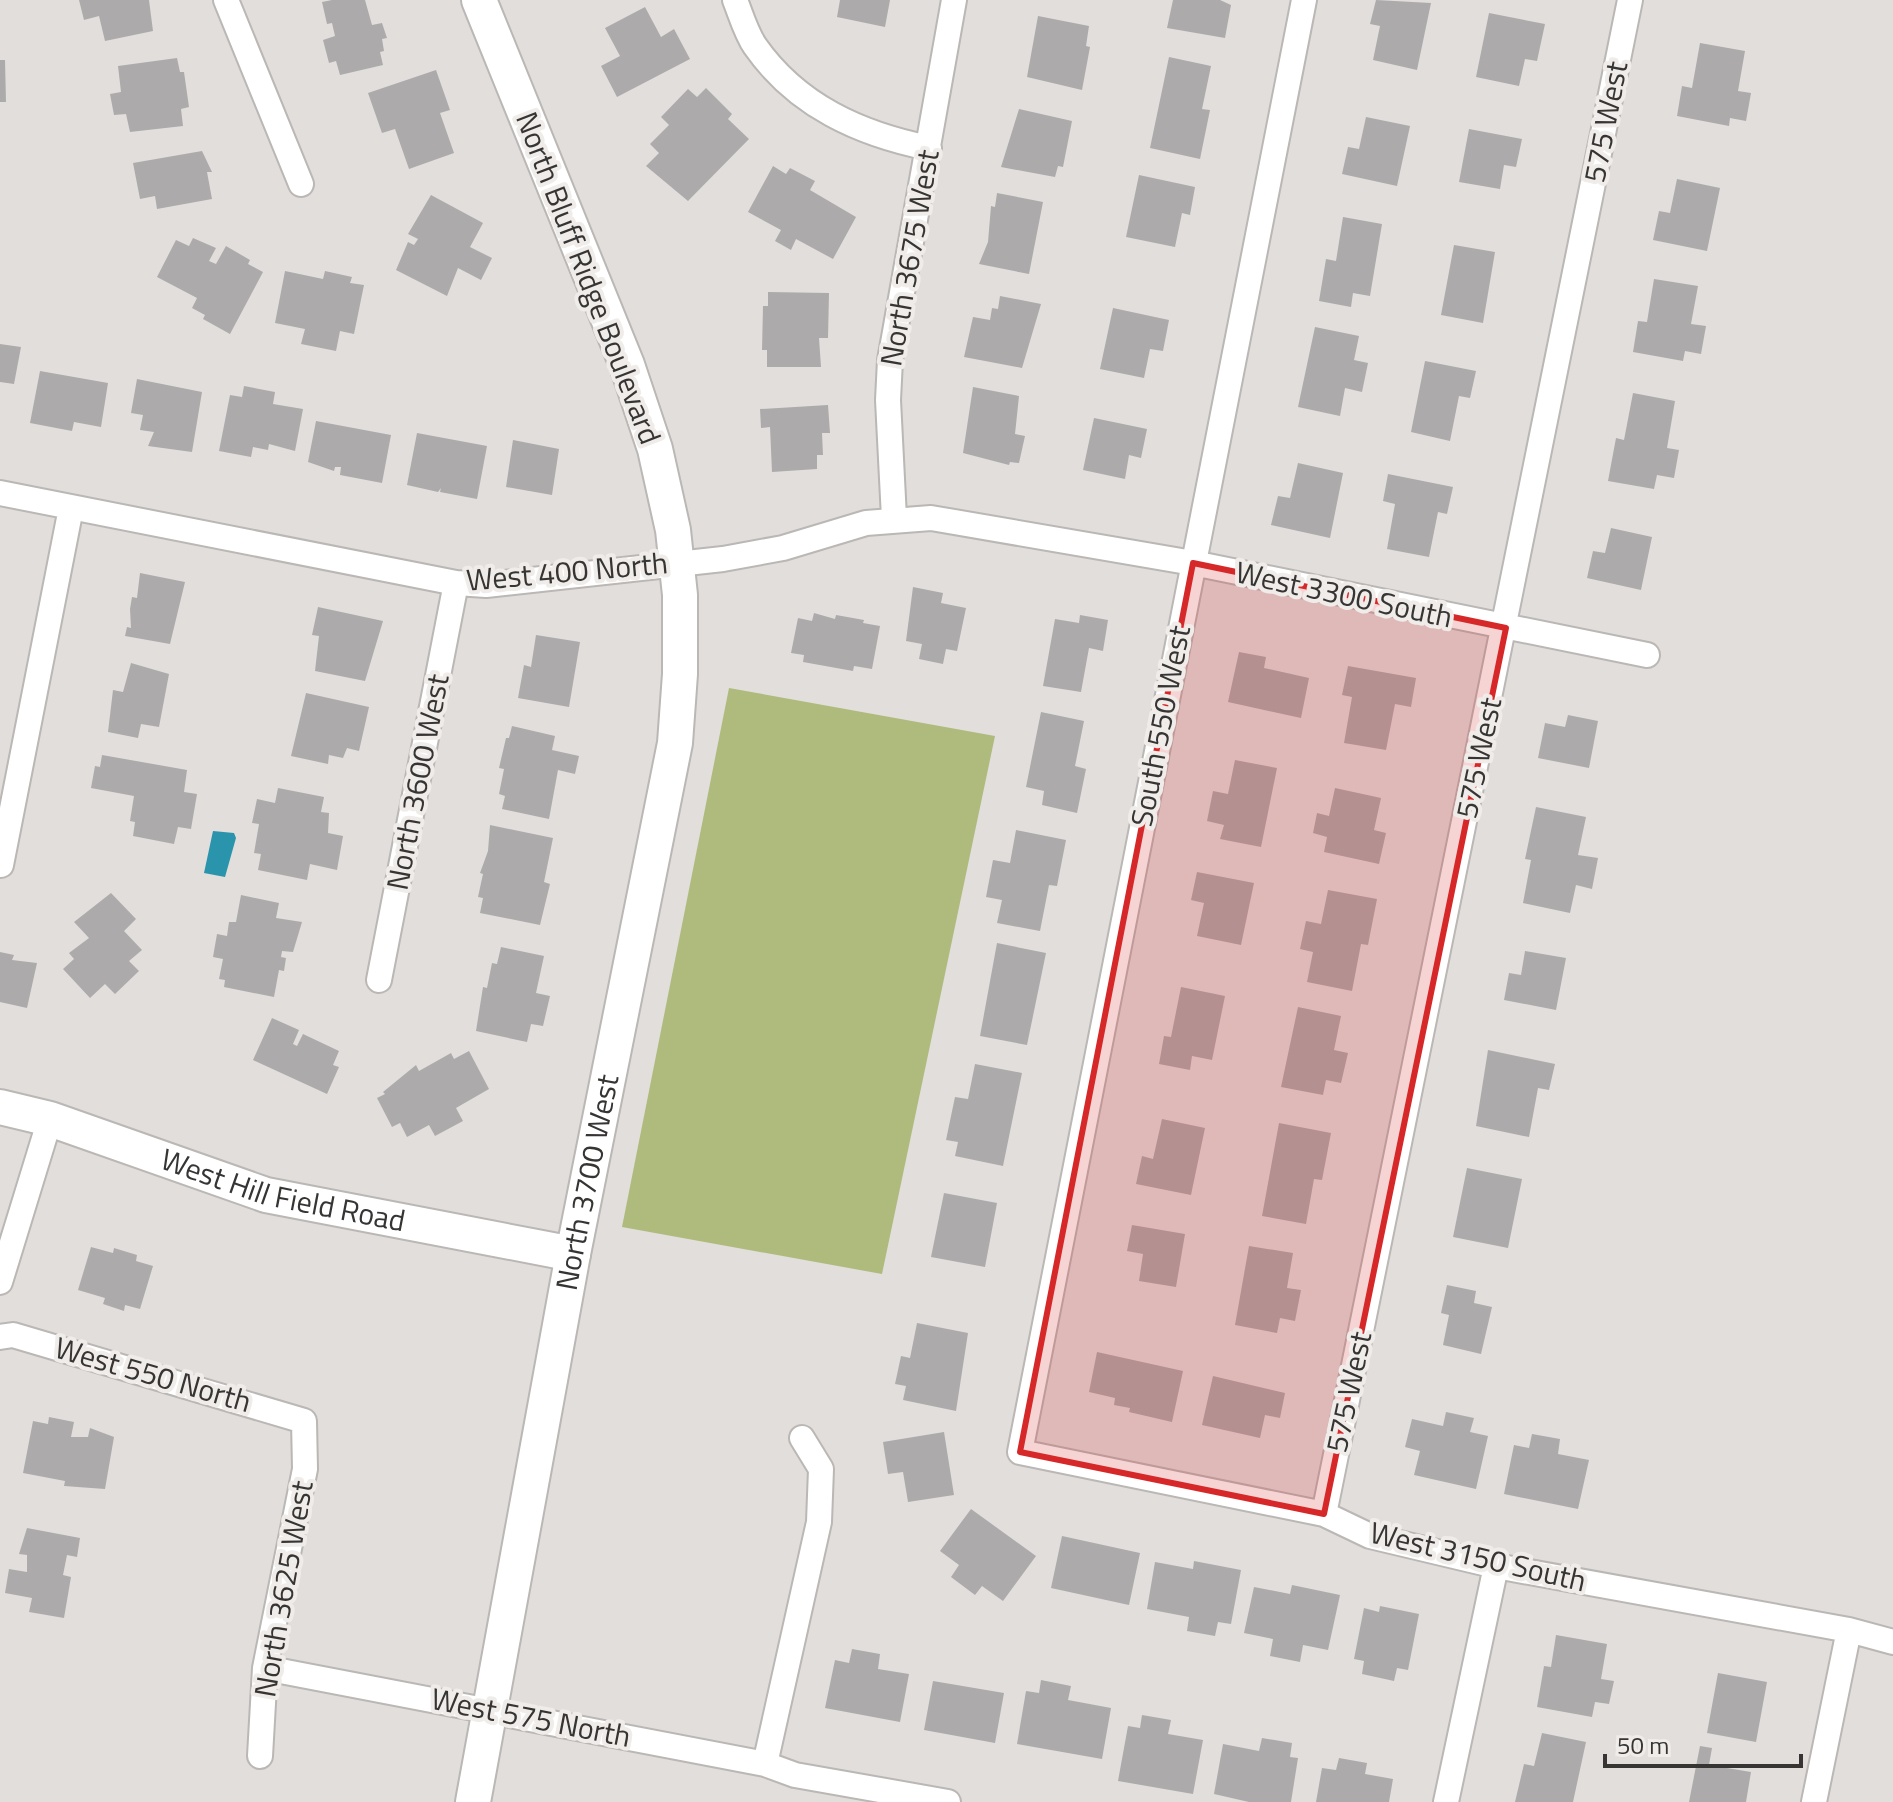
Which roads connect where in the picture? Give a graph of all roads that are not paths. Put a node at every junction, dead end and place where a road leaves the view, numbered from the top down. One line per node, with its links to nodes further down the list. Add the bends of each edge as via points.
1 (226, 0): 8 (street)
2 (479, 0): 13 (street, North Bluff Ridge Boulevard, via 627,365 655,449)
3 (735, 0): 7 (street, via 754,45 795,90 850,126)
4 (954, 0): 7 (street, North 3675 West)
5 (1304, 0): 14 (street, South 550 West)
6 (1630, 0): 16 (street, 575 West)
7 (929, 148): 11 (street, North 3675 West, via 890,360)
8 (301, 184)
9 (0, 493): 10 (street, West 400 North)
10 (71, 508): 15 (street, West 400 North); 18 (street)
11 (894, 518): 12 (street, West 400 North, via 931,518); 13 (street, West 400 North, via 783,548)
12 (1041, 539): 14 (street, West 3300 South)
13 (676, 563): 15 (street, West 400 North, via 486,585); 22 (street, North 3700 West, via 680,674 675,743)
14 (1193, 563): 16 (street, West 3300 South); 27 (street, South 550 West)
15 (456, 583): 19 (street, North 3600 West)
16 (1506, 628): 17 (street, West 3300 South); 28 (street, 575 West)
17 (1647, 655)
18 (1, 865)
19 (379, 980)
20 (0, 1107): 21 (street, West Hill Field Road)
21 (50, 1119): 22 (street, West Hill Field Road, via 266,1195); 23 (street)
22 (573, 1254): 33 (street, North 3700 West)
23 (0, 1282)
24 (0, 1337): 25 (street, West 550 North, via 13,1335)
25 (304, 1421): 32 (street, North 3625 West, via 305,1469)
26 (802, 1438): 35 (street, via 821,1469 819,1522)
27 (1020, 1452): 28 (street, West 3150 South)
28 (1324, 1514): 29 (street, West 3150 South, via 1370,1536)
29 (1496, 1566): 30 (street, West 3150 South); 38 (street)
30 (1849, 1630): 31 (street, West 3150 South); 39 (street)
31 (1893, 1642)
32 (265, 1668): 33 (street, West 575 North); 34 (street, North 3625 West)
33 (492, 1710): 35 (street, West 575 North); 36 (street, North 3700 West)
34 (260, 1756)
35 (765, 1764): 37 (street, West 575 North, via 795,1775)
36 (473, 1802)
37 (948, 1802)
38 (1446, 1802)
39 (1814, 1802)

